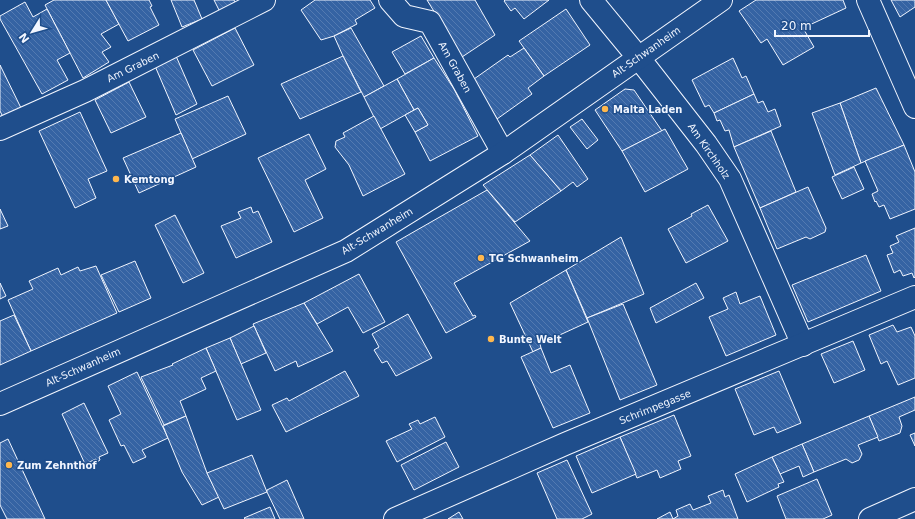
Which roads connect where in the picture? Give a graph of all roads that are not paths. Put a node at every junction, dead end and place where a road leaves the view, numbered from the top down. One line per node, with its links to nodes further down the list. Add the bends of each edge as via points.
1 (264, 0): 8 (street, Am Graben)
2 (390, 0): 9 (street, Am Graben, via 404,16 430,22)
3 (591, 0): 6 (street, Am Kirchholz)
4 (721, 0): 6 (street, Alt-Schwanheim)
5 (868, 0): 7 (street)
6 (638, 57): 9 (street, Alt-Schwanheim); 11 (street, Am Kirchholz, via 730,179)
7 (915, 107)
8 (0, 130)
9 (503, 154): 12 (street, Alt-Schwanheim, via 346,251)
10 (915, 297): 11 (street, Schrimpegasse)
11 (803, 345): 14 (street, Schrimpegasse, via 565,444)
12 (0, 404)
13 (915, 499): 15 (street)
14 (395, 519)
15 (870, 519)

